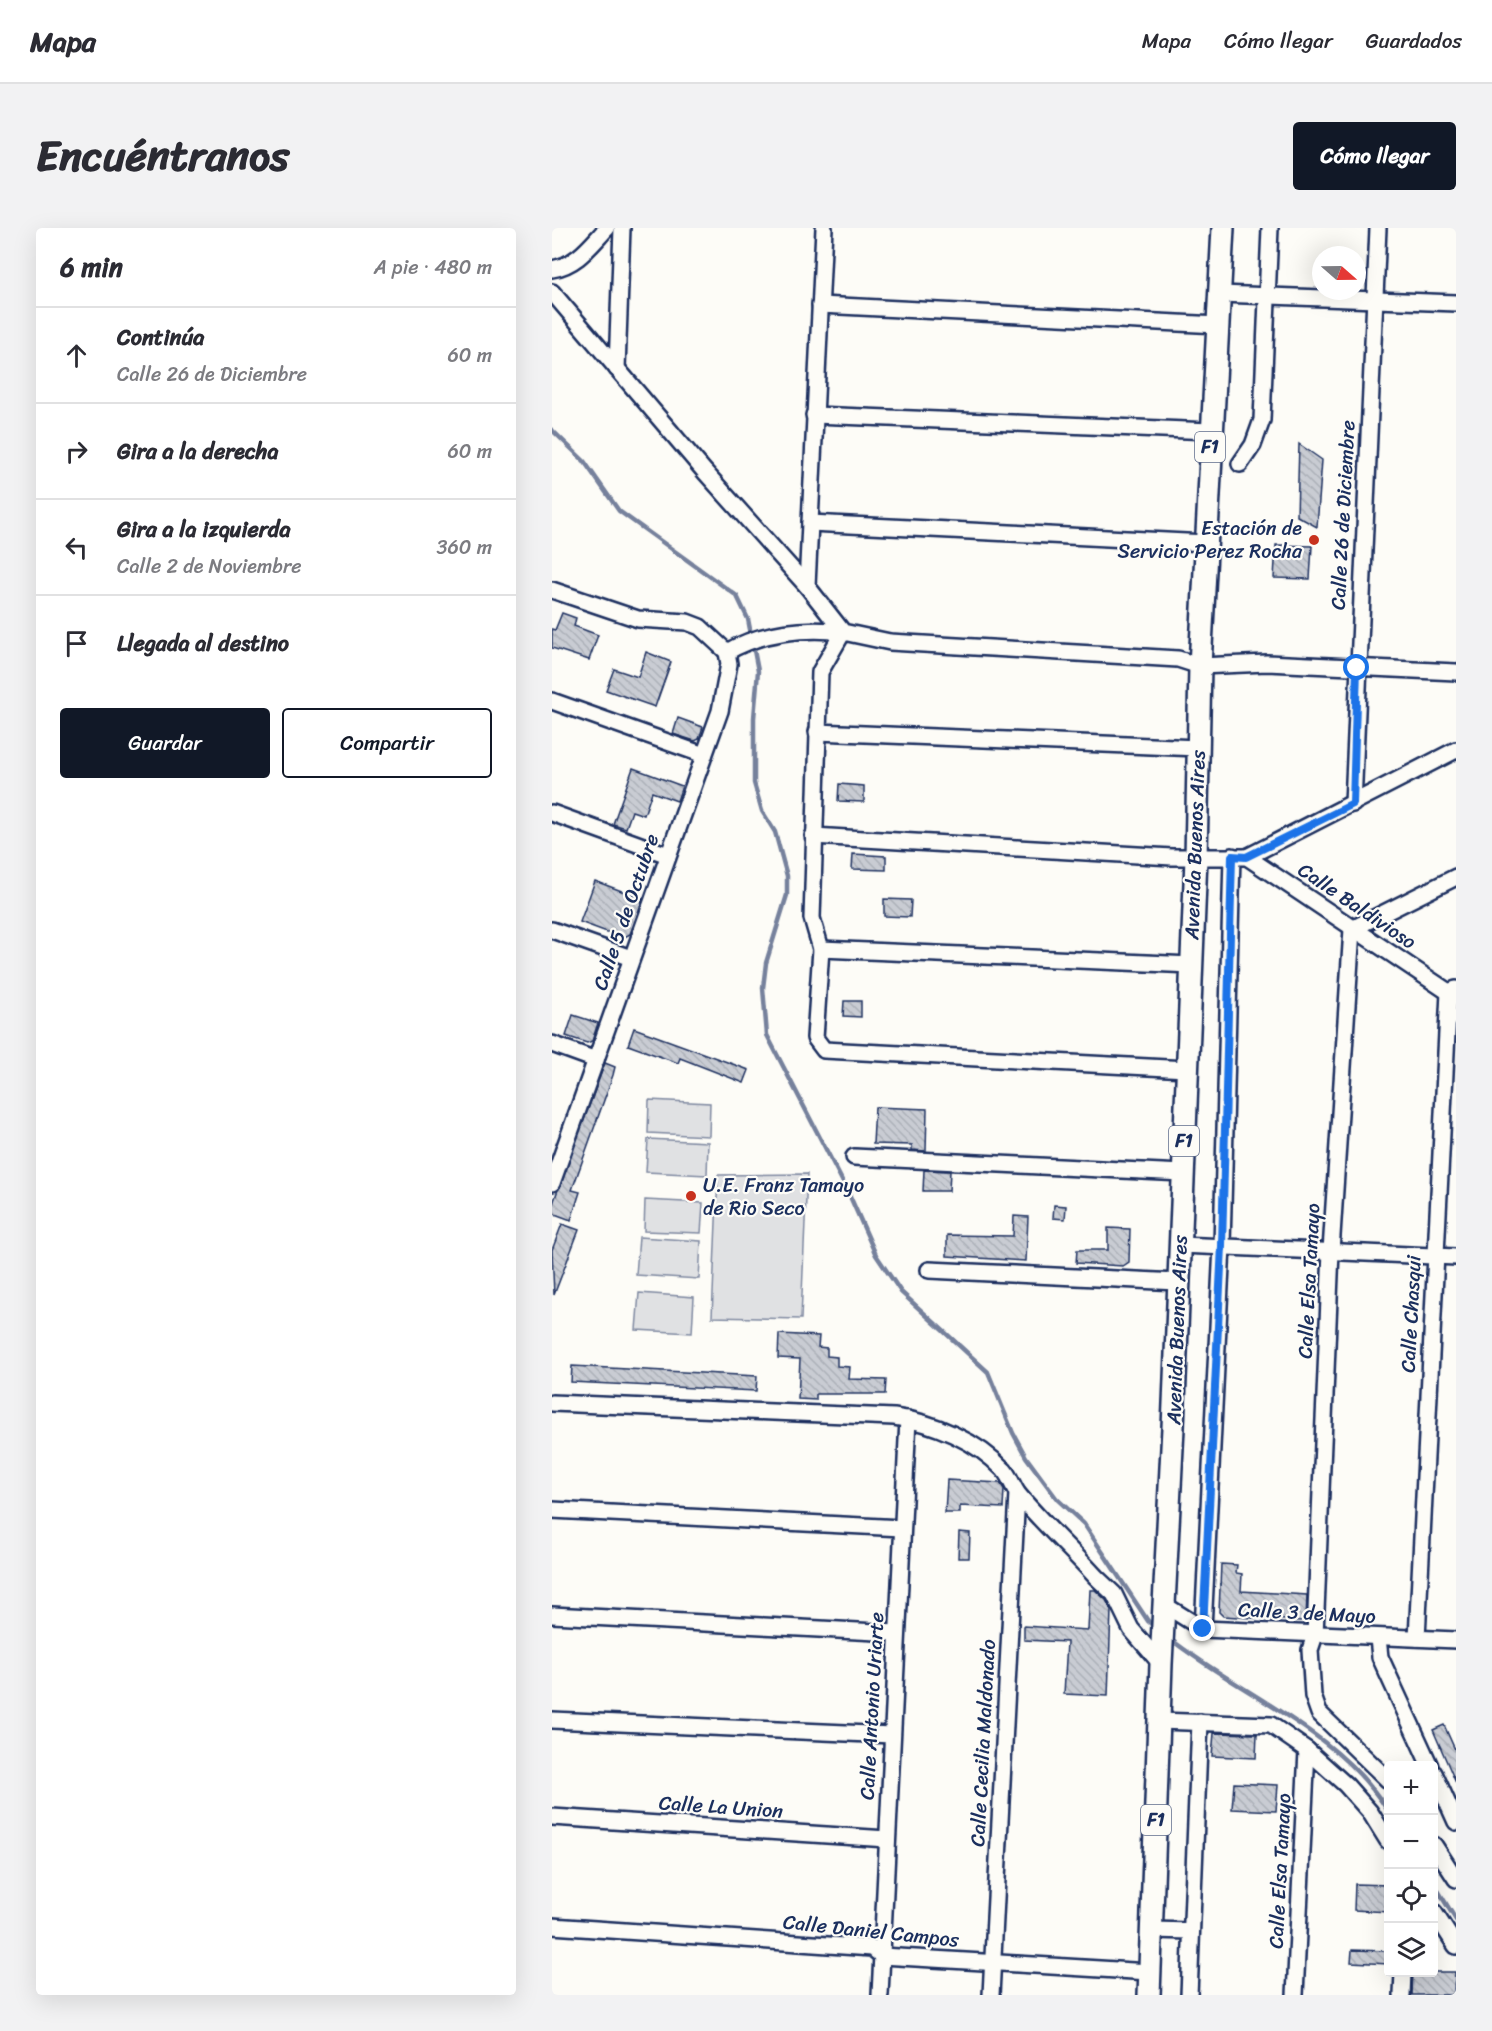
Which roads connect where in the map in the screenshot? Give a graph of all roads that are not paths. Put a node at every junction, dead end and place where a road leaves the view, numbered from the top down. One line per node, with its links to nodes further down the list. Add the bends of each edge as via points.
1 (607, 228): 7 (street, via 579,258 566,267)
2 (622, 228): 15 (street)
3 (824, 228): 13 (street)
4 (1223, 228): 9 (highway, F1)
5 (1270, 228): 10 (street)
6 (1378, 228): 11 (street, Calle 26 de Diciembre)
7 (552, 269)
8 (552, 292): 15 (street)
9 (1220, 294): 10 (street); 14 (highway, F1)
10 (1266, 295): 11 (street); 18 (street, via 1262,420 1253,445)
11 (1375, 300): 12 (street); 26 (street, Calle 26 de Diciembre)
12 (1456, 303)
13 (820, 305): 14 (street); 16 (street)
14 (1218, 325): 17 (highway, F1)
15 (617, 369): 21 (street)
16 (814, 415): 17 (street); 19 (street)
17 (1211, 431): 20 (highway, F1)
18 (1240, 464)
19 (810, 523): 20 (street); 21 (street)
20 (1206, 543): 25 (highway, F1)
21 (807, 586): 23 (street)
22 (552, 590): 24 (street, via 638,619 687,622 700,627)
23 (843, 632): 24 (street, via 816,629 784,634 741,644); 25 (street, via 890,642 1178,658); 29 (street, via 820,672)
24 (727, 652): 32 (street, Calle 5 de Octubre, via 726,690)
25 (1200, 666): 26 (street, via 1267,663); 30 (highway, Avenida Buenos Aires / F1)
26 (1357, 668): 27 (street); 33 (street, Calle 26 de Diciembre)
27 (1456, 672)
28 (552, 700): 32 (street)
29 (818, 732): 30 (street); 35 (street)
30 (1198, 748): 38 (highway, Avenida Buenos Aires / F1)
31 (1456, 750): 33 (street)
32 (704, 755): 36 (street, Calle 5 de Octubre)
33 (1353, 804): 37 (street)
34 (552, 813): 36 (street)
35 (813, 836): 38 (street); 42 (street, via 812,918)
36 (668, 855): 43 (street, Calle 5 de Octubre)
37 (1239, 857): 38 (street); 40 (street, Calle Baldivioso); 54 (street)
38 (1196, 858): 44 (highway, Avenida Buenos Aires / F1)
39 (1456, 877): 40 (street)
40 (1352, 929): 45 (street, Calle Baldivioso); 55 (street, Calle Elsa Tamayo)
41 (552, 930): 43 (street)
42 (821, 949): 44 (street); 48 (street, via 815,1038 824,1050)
43 (631, 958): 47 (street, Calle 5 de Octubre)
44 (1192, 965): 48 (highway, Avenida Buenos Aires / F1)
45 (1454, 993): 56 (street, Calle Chasqui)
46 (552, 1044): 47 (street)
47 (596, 1059): 49 (street, Calle 5 de Octubre)
48 (1187, 1069): 51 (highway, Avenida Buenos Aires / F1)
49 (556, 1156): 52 (street, Calle 5 de Octubre)
50 (854, 1156): 51 (street)
51 (1183, 1173): 53 (highway, Avenida Buenos Aires / F1)
52 (552, 1183)
53 (1180, 1245): 54 (street); 59 (highway, Avenida Buenos Aires / F1)
54 (1222, 1246): 55 (street); 67 (street)
55 (1331, 1251): 56 (street); 69 (street, Calle Elsa Tamayo)
56 (1434, 1256): 57 (street); 71 (street, Calle Chasqui)
57 (1456, 1257)
58 (929, 1270): 59 (street)
59 (1178, 1282): 65 (highway, Avenida Buenos Aires / F1)
60 (552, 1403): 61 (street)
61 (908, 1419): 62 (street, via 955,1435 983,1452 1005,1471); 64 (street, Calle Antonio Uriarte)
62 (1017, 1493): 73 (street, via 1108,1586 1131,1629); 94 (street, Calle Cecilia Maldonado)
63 (552, 1510): 64 (street)
64 (902, 1528): 68 (street, Calle Antonio Uriarte)
65 (1163, 1610): 67 (street, Calle 3 de Mayo); 73 (highway, Avenida Buenos Aires / F1)
66 (552, 1615): 68 (street)
67 (1203, 1629): 69 (street, Calle 3 de Mayo)
68 (896, 1633): 77 (street, Calle Antonio Uriarte)
69 (1315, 1635): 70 (street, Calle 3 de Mayo); 80 (street, Calle Elsa Tamayo, via 1310,1650 1313,1696 1319,1713)
70 (1378, 1638): 71 (street, Calle 3 de Mayo); 79 (street, via 1380,1657)
71 (1417, 1638): 72 (street, Calle 3 de Mayo)
72 (1456, 1640)
73 (1161, 1655): 75 (highway, Avenida Buenos Aires / F1)
74 (552, 1720): 77 (street)
75 (1159, 1721): 76 (street); 90 (highway, Avenida Buenos Aires / F1)
76 (1200, 1722): 78 (street, via 1271,1725); 91 (street)
77 (892, 1735): 85 (street, Calle Antonio Uriarte)
78 (1307, 1750): 84 (street, via 1370,1812); 101 (street, Calle Elsa Tamayo)
79 (1428, 1761)
80 (1384, 1775)
81 (1438, 1782): 83 (street)
82 (552, 1817): 85 (street, Calle La Union)
83 (1456, 1822)
84 (1384, 1833)
85 (887, 1839): 93 (street, Calle Antonio Uriarte)
86 (1438, 1851): 87 (street)
87 (1456, 1879)
88 (1438, 1918): 92 (street)
89 (552, 1926): 93 (street, Calle Daniel Campos, via 872,1948)
90 (1153, 1930): 91 (street); 95 (highway, Avenida Buenos Aires / F1)
91 (1190, 1931): 100 (street)
92 (1456, 1946)
93 (882, 1956): 94 (street, Calle Daniel Campos); 97 (street, Calle Antonio Uriarte)
94 (993, 1964): 95 (street, Calle Daniel Campos); 98 (street, Calle Cecilia Maldonado)
95 (1150, 1972): 99 (highway, Avenida Buenos Aires / F1)
96 (1403, 1977): 102 (street)
97 (880, 1995)
98 (991, 1995)
99 (1149, 1995)
100 (1189, 1995)
101 (1295, 1995)
102 (1402, 1995)

